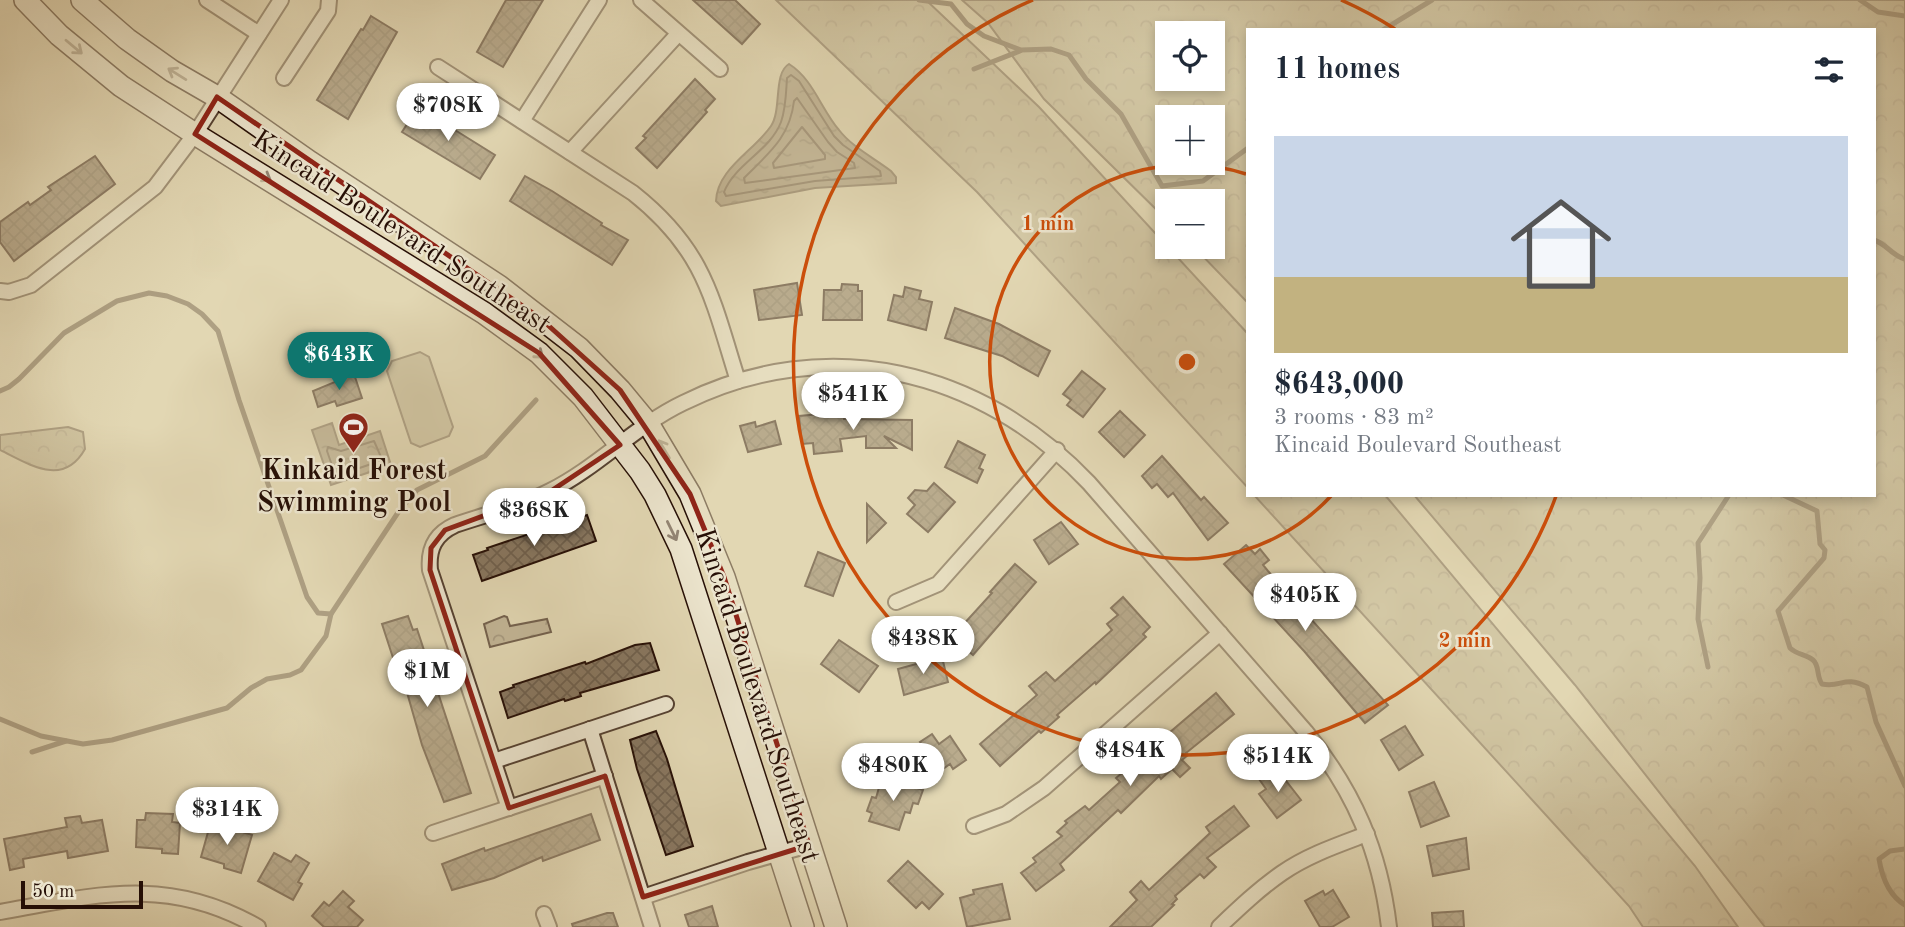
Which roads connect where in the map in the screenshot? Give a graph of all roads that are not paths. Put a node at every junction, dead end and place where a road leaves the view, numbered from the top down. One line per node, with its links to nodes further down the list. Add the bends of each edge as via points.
1 (25, 0): 15 (street, Kincaid Boulevard Southeast, one-way to 15, via 102,71)
2 (82, 0): 13 (street, Kincaid Boulevard Southeast, one-way to 2, via 127,39)
3 (207, 0): 9 (street)
4 (281, 0): 9 (street)
5 (329, 0): 12 (street, via 328,11)
6 (599, 0): 14 (street)
7 (641, 0): 8 (street)
8 (678, 33): 11 (street); 16 (street)
9 (259, 34): 13 (street)
10 (438, 67): 14 (street)
11 (720, 69)
12 (284, 78)
13 (217, 97): 15 (street); 19 (street, Kincaid Boulevard Southeast, via 499,286 579,348)
14 (522, 121): 16 (street)
15 (195, 134): 17 (street, via 155,187 31,285); 20 (street, Kincaid Boulevard Southeast, one-way to 20, via 528,345 583,397)
16 (570, 152): 18 (street, via 634,193 678,235 709,288)
17 (0, 291)
18 (738, 381): 19 (street, via 681,404); 21 (street, via 817,368 864,368 911,376 978,399)
19 (649, 425): 20 (street); 32 (street, Kincaid Boulevard Southeast, one-way to 19, via 708,532)
20 (620, 444): 26 (street, via 551,491 445,530 431,548 430,570); 33 (street, Kincaid Boulevard Southeast, one-way to 33, via 654,495 681,549)
21 (1057, 450): 22 (street, via 938,584); 23 (street)
22 (895, 602)
23 (1220, 633): 29 (street, via 1035,795 1006,814); 31 (street, via 1321,750 1347,790)
24 (666, 704): 25 (street)
25 (590, 729): 26 (street); 27 (street)
26 (494, 761): 28 (street)
27 (605, 776): 28 (street); 34 (street)
28 (509, 808): 30 (street)
29 (974, 826)
30 (433, 833)
31 (1367, 834): 40 (street, via 1284,872); 41 (street, via 1381,874)
32 (809, 845): 33 (street); 39 (street, Kincaid Boulevard Southeast)
33 (779, 853): 34 (street); 38 (street, Kincaid Boulevard Southeast)
34 (643, 897): 37 (street)
35 (0, 912): 36 (street, via 100,894 143,893 216,906)
36 (258, 927)
37 (652, 927)
38 (803, 927)
39 (836, 927)
40 (1219, 927)
41 (1389, 927)

